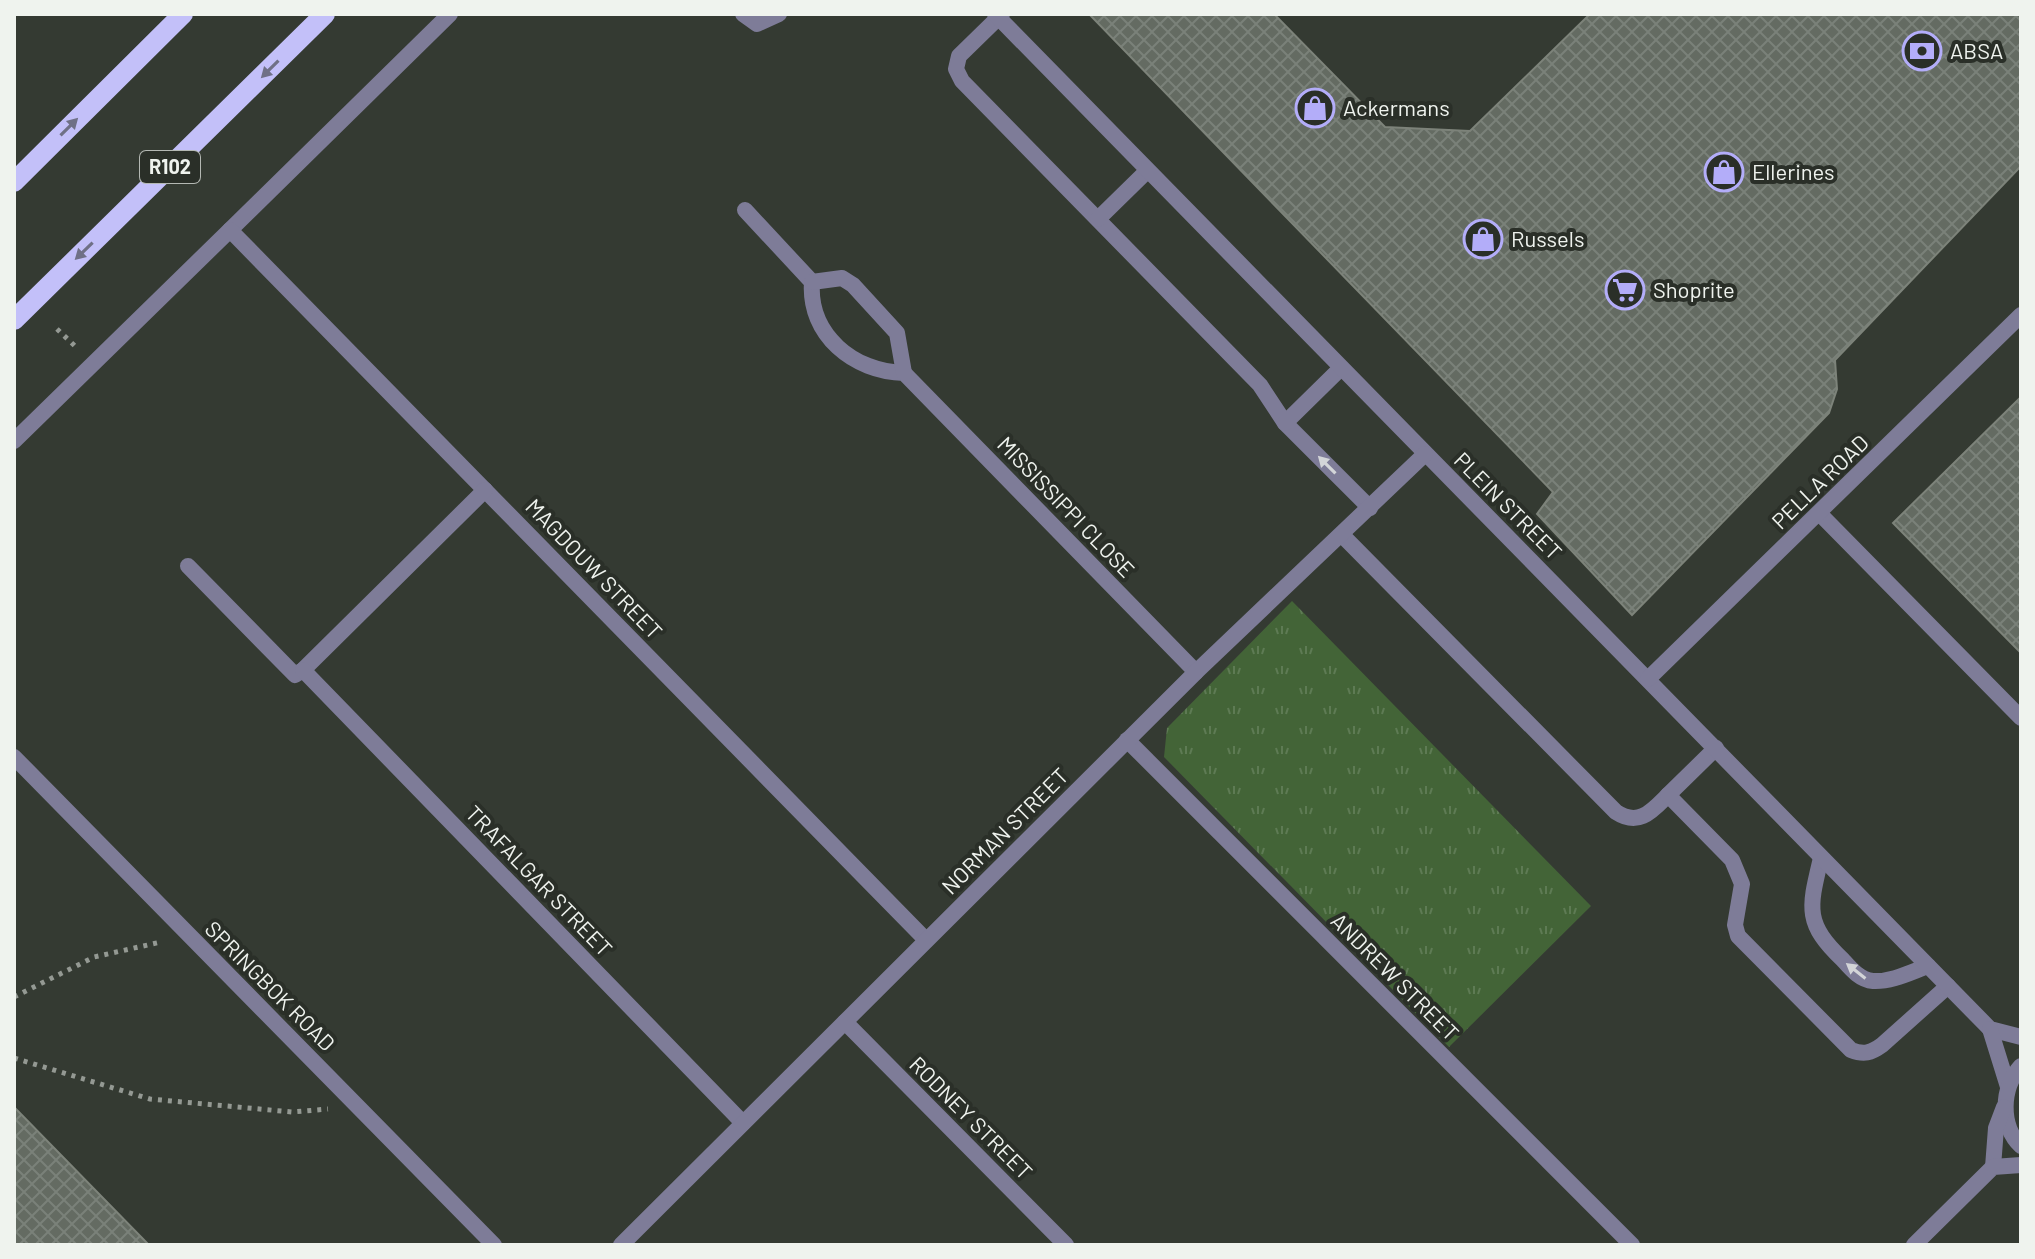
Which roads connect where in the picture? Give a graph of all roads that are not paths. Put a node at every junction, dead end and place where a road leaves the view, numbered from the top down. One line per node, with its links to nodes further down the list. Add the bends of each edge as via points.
1 (183, 14): 8 (main road, one-way to 1)
2 (325, 14): 14 (main road, R102, one-way to 14)
3 (450, 14): 11 (street)
4 (743, 14): 5 (street, via 757,24)
5 (779, 14)
6 (998, 15): 7 (street, PLEIN STREET); 10 (street, via 959,56 958,76)
7 (1147, 171): 10 (street); 15 (street, PLEIN STREET)
8 (14, 182)
9 (745, 210): 12 (street)
10 (1098, 219): 17 (street, via 1260,385)
11 (230, 230): 18 (street); 20 (street, MAGDOUW STREET)
12 (812, 282): 16 (street, via 812,309 824,331 867,368); 16 (street, via 842,278 853,285 897,333)
13 (2021, 315): 22 (street, PELLA ROAD)
14 (14, 320)
15 (1341, 368): 17 (street); 19 (street, PLEIN STREET)
16 (904, 373): 26 (street, MISSISSIPPI CLOSE)
17 (1285, 423): 21 (street, one-way to 17)
18 (14, 441)
19 (1425, 454): 21 (street, NORMAN STREET); 27 (street, PLEIN STREET)
20 (485, 490): 25 (street); 34 (street, MAGDOUW STREET)
21 (1370, 508): 23 (street, NORMAN STREET)
22 (1820, 514): 27 (street, PELLA ROAD); 28 (street)
23 (1342, 535): 26 (street, NORMAN STREET); 32 (street, via 1616,812 1637,819 1647,816)
24 (188, 566): 25 (street, TRAFALGAR STREET, via 295,675)
25 (303, 670): 42 (street, TRAFALGAR STREET)
26 (1196, 672): 29 (street, NORMAN STREET)
27 (1648, 679): 30 (street, PLEIN STREET)
28 (2021, 718)
29 (1127, 740): 34 (street, NORMAN STREET); 49 (street, ANDREW STREET)
30 (1716, 748): 32 (street); 33 (street, PLEIN STREET)
31 (14, 757): 46 (street, SPRINGBOK ROAD)
32 (1668, 795): 36 (street, via 1739,872 1738,936 1851,1050 1872,1052)
33 (1821, 858): 35 (street, PLEIN STREET); 35 (street, one-way to 33, via 1869,981 1829,947 1811,917)
34 (926, 940): 37 (street, NORMAN STREET)
35 (1928, 966): 36 (street, PLEIN STREET)
36 (1948, 986): 38 (street, PLEIN STREET)
37 (845, 1022): 42 (street, NORMAN STREET); 48 (street, RODNEY STREET)
38 (1990, 1029): 39 (street); 41 (street, PLEIN STREET)
39 (2021, 1037)
40 (2021, 1066): 41 (street)
41 (2007, 1094): 43 (street, PLEIN STREET, via 2007,1123); 45 (street, via 1996,1128)
42 (743, 1123): 47 (street, NORMAN STREET)
43 (2021, 1146)
44 (2021, 1165): 45 (street)
45 (1993, 1167): 50 (street)
46 (494, 1245)
47 (621, 1245)
48 (1066, 1245)
49 (1632, 1245)
50 (1914, 1245)

